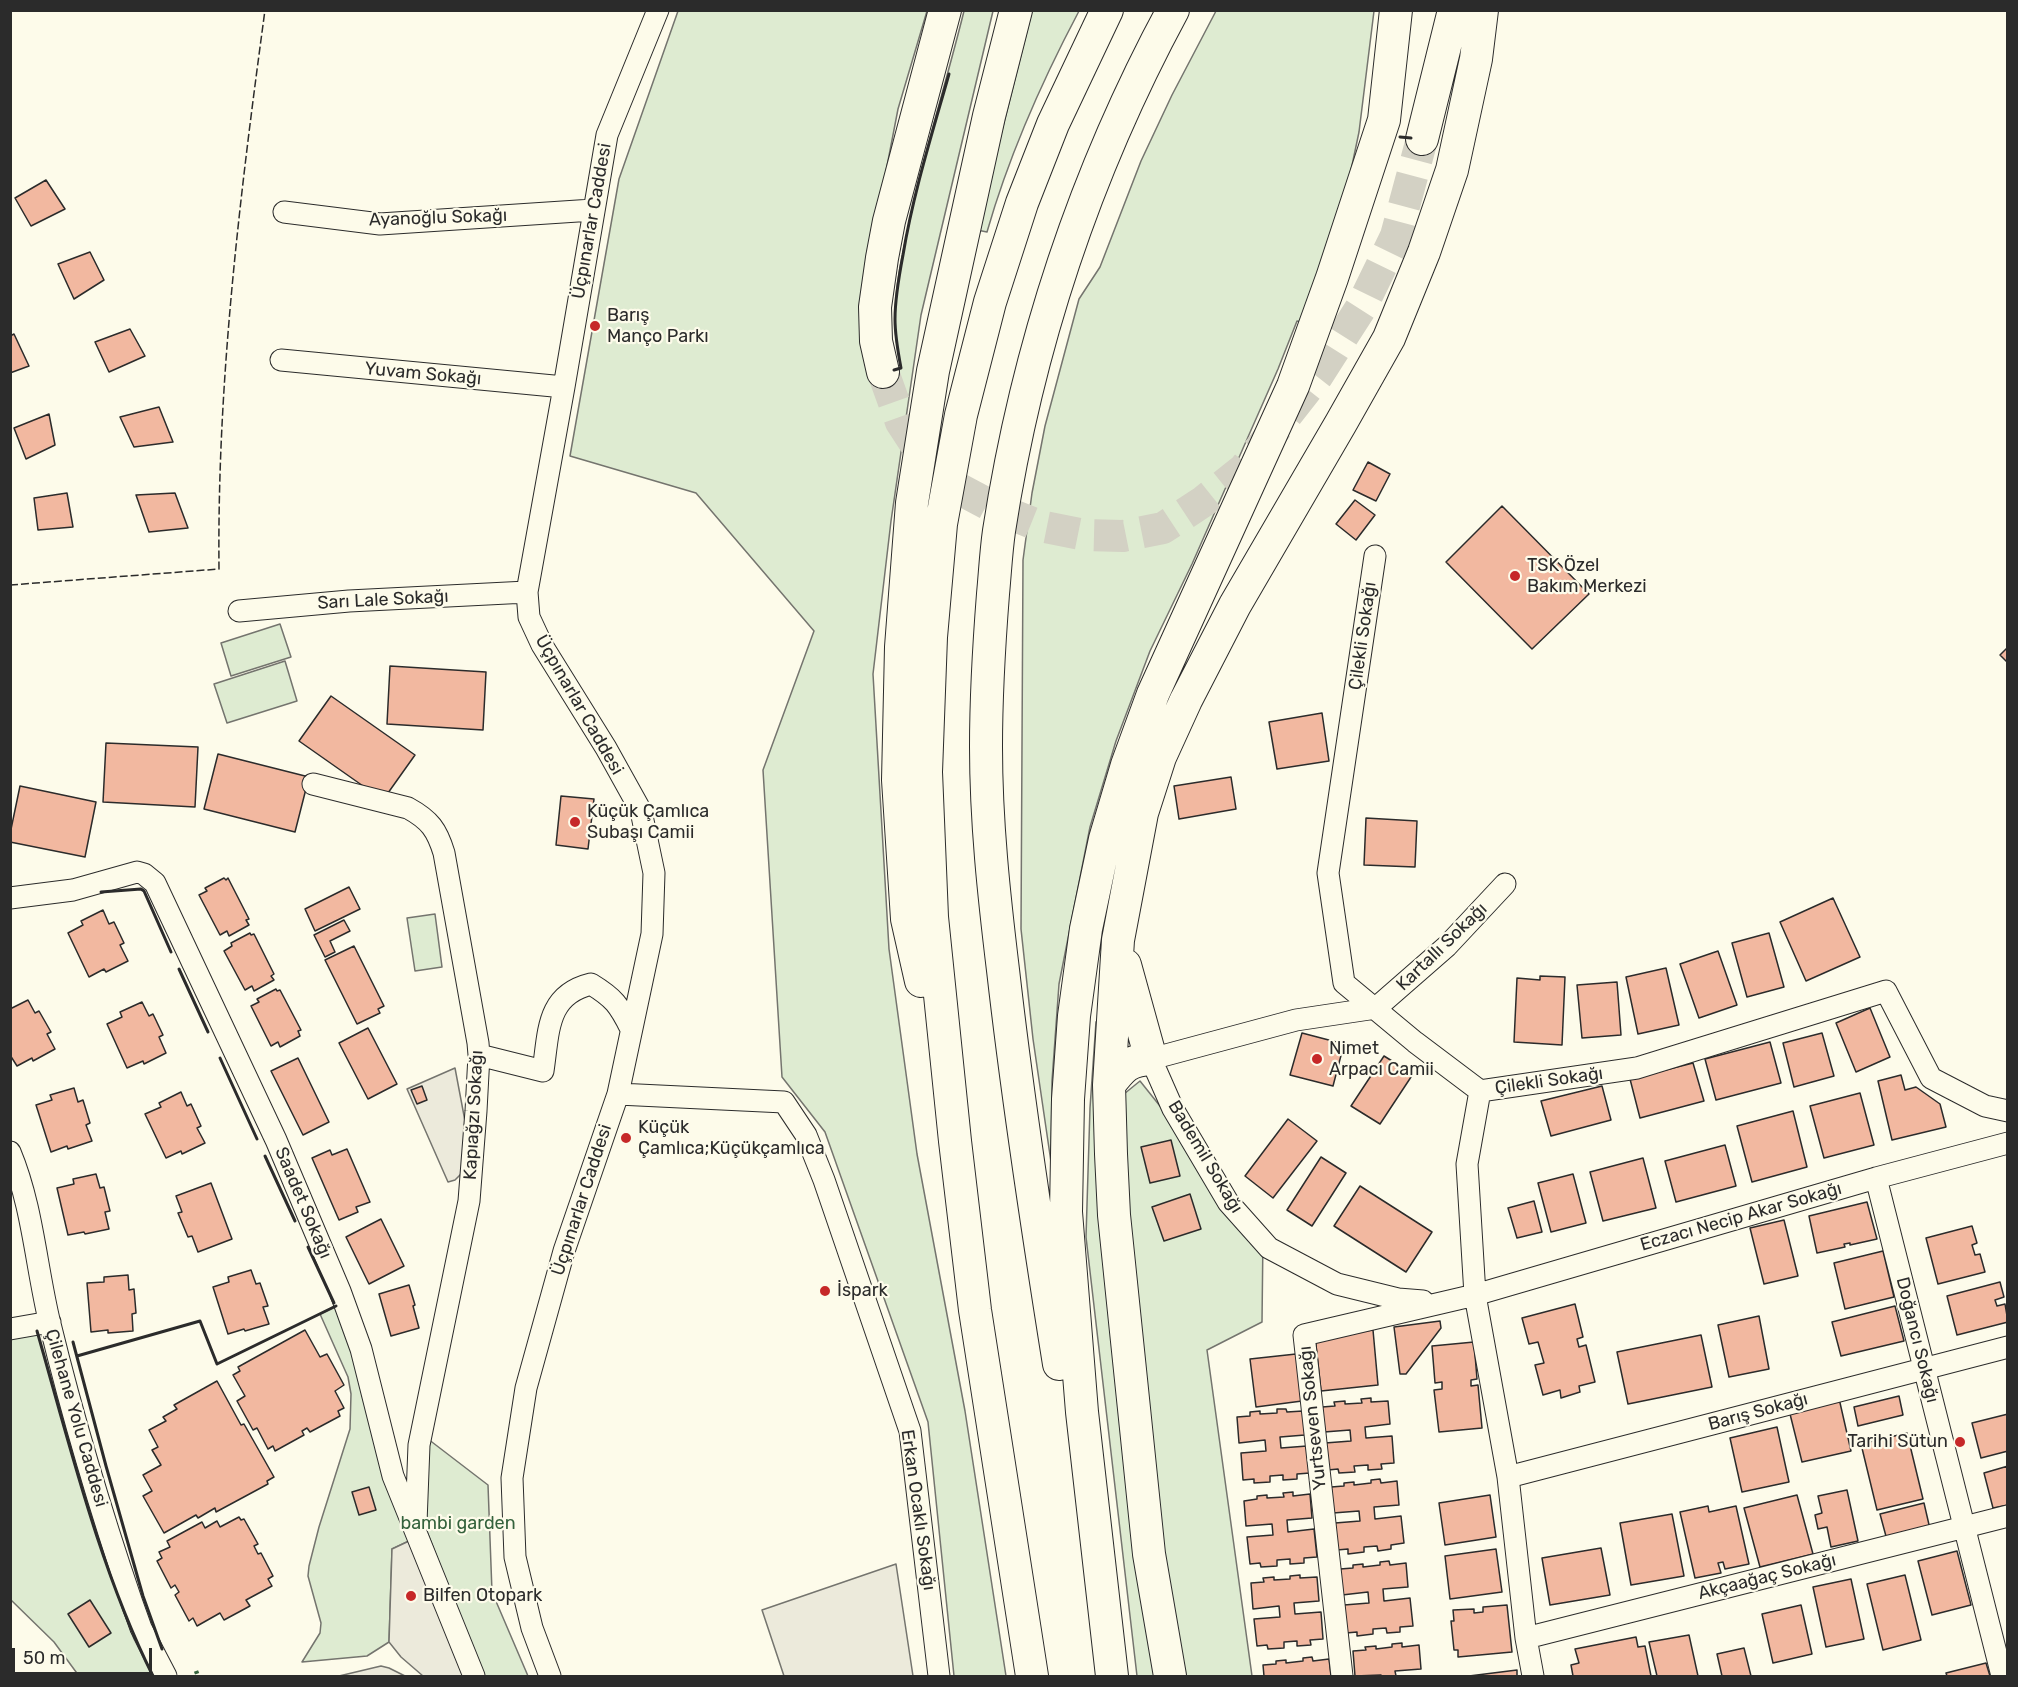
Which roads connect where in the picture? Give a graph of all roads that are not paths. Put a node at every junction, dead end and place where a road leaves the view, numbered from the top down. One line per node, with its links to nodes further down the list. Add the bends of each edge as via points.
1 (658, 10): 10 (street, Üçpınarlar Caddesi, via 607,135)
2 (945, 10): 13 (highway, via 882,258 875,307 876,341)
3 (1016, 10): 30 (highway, via 933,371 912,503 901,647 898,780 907,919)
4 (1107, 10): 30 (highway, via 1053,124 990,302 961,415 941,524 931,637 926,772 932,917)
5 (1173, 10): 49 (highway, via 1108,145 1072,234 1042,330 1018,427 998,534 988,660 989,833 1017,1090)
6 (1396, 10): 49 (highway, via 1384,120 1336,267 1293,386 1130,755 1105,839 1086,929 1068,1099 1066,1212)
7 (1437, 10): 8 (highway, via 1422,140)
8 (1454, 10)
9 (1482, 10): 21 (highway, via 1476,59 1452,170 1424,252 1389,338 1235,605 1160,757 1142,813)
10 (593, 210): 11 (street, Ayanoğlu Sokağı, via 380,224); 14 (street, Üçpınarlar Caddesi)
11 (284, 212)
12 (281, 360): 14 (street, Yuvam Sokağı)
13 (883, 372)
14 (564, 387): 16 (street, Üçpınarlar Caddesi)
15 (1375, 556): 22 (street, Çilekli Sokağı, via 1328,873 1344,983)
16 (527, 592): 17 (street, Sarı Lale Sokağı); 23 (street, Üçpınarlar Caddesi, via 529,617 542,645 641,812 654,873 652,934)
17 (239, 611)
18 (313, 784): 24 (street, Kapıağzı Sokağı, via 408,808 420,814 439,835)
19 (1505, 884): 22 (street, Kartallı Sokağı, via 1447,946)
20 (10, 898): 42 (street, Saadet Sokağı, via 73,890 137,872 154,883 276,1140 340,1291 361,1349 388,1459)
21 (1118, 940): 25 (highway); 26 (highway)
22 (1376, 1008): 25 (street, via 1296,1020); 27 (street, Çilekli Sokağı)
23 (631, 1029): 24 (street, via 609,995 591,984 563,997 552,1016 543,1071); 28 (street, Üçpınarlar Caddesi)
24 (479, 1055): 42 (street, Kapıağzı Sokağı, via 469,1201 418,1445)
25 (1151, 1059): 26 (highway, via 1136,1059); 34 (street, Bademil Sokağı, via 1173,1109 1228,1202 1269,1248 1337,1284 1398,1299 1420,1302)
26 (1109, 1085): 50 (highway, via 1114,1215 1149,1554)
27 (1480, 1091): 29 (street, Çilekli Sokağı, via 1637,1068 1886,991 1931,1078 1985,1106); 34 (street, via 1467,1164)
28 (618, 1094): 46 (street, Üçpınarlar Caddesi, via 564,1251 526,1388 512,1478 515,1557 532,1628); 47 (street, Erkan Ocaklı Sokağı, via 784,1102 806,1135 910,1431)
29 (2007, 1111)
30 (955, 1141): 48 (highway, via 975,1310)
31 (2007, 1143): 33 (street, Eczacı Necip Akar Sokağı)
32 (10, 1152): 35 (street, Çilehane Yolu Caddesi, via 25,1194)
33 (1876, 1178): 34 (street, Eczacı Necip Akar Sokağı); 38 (street, Doğancı Sokağı)
34 (1475, 1294): 39 (street); 51 (street, Yurtseven Sokağı, via 1304,1335)
35 (50, 1322): 36 (street); 44 (street, Çilehane Yolu Caddesi, via 118,1562 141,1628)
36 (10, 1329)
37 (2007, 1347): 38 (street, Barış Sokağı)
38 (1924, 1369): 39 (street, Barış Sokağı); 41 (street, Doğancı Sokağı)
39 (1508, 1477): 43 (street)
40 (2007, 1516): 41 (street, Akçaağaç Sokağı)
41 (1964, 1527): 43 (street, Akçaağaç Sokağı); 53 (street, Doğancı Sokağı)
42 (416, 1532): 45 (street, Saadet Sokağı)
43 (1526, 1638): 52 (street)
44 (166, 1677)
45 (474, 1677)
46 (550, 1677)
47 (939, 1677)
48 (1032, 1677)
49 (1110, 1677)
50 (1170, 1677)
51 (1342, 1677)
52 (1533, 1677)
53 (2002, 1677)

